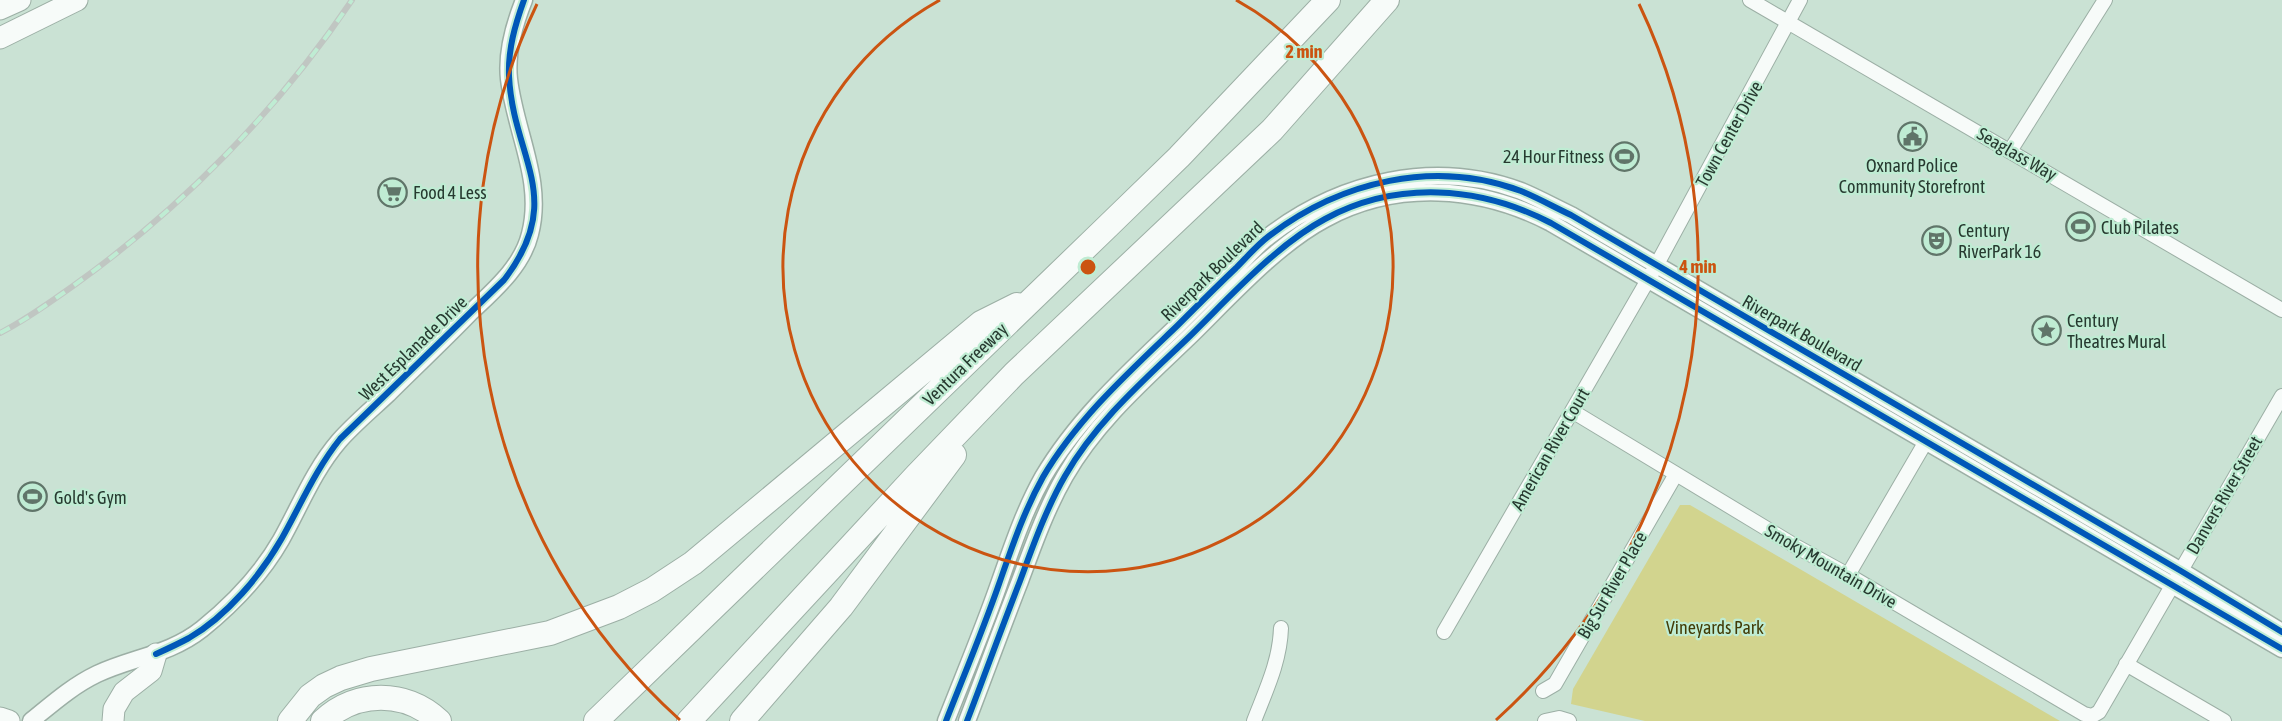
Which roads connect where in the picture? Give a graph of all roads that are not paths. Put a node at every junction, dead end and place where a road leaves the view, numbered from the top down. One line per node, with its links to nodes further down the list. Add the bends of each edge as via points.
1 (77, 0): 9 (main road)
2 (524, 0): 27 (street, West Esplanade Drive, via 514,25 509,77 535,201 524,251 504,280 340,439 250,585 190,638)
3 (1320, 0): 11 (highway)
4 (1328, 0): 11 (highway, Ventura Freeway)
5 (1387, 0): 16 (highway, via 1272,130)
6 (1750, 0): 10 (street, Seaglass Way)
7 (1800, 0): 10 (street, Town Center Drive)
8 (2105, 0): 12 (street)
9 (5, 15)
10 (1789, 22): 12 (street, Seaglass Way); 13 (street, Town Center Drive)
11 (1304, 27): 14 (highway, Ventura Freeway)
12 (2010, 151): 15 (street, Seaglass Way)
13 (1652, 273): 18 (street, American River Court); 19 (street, Riverpark Boulevard); 22 (street, Riverpark Boulevard); 41 (street, Riverpark Boulevard, via 1545,202 1501,185 1463,177 1432,175 1371,184 1304,211 1267,237 1077,428 1044,477 1018,528); 42 (street, Riverpark Boulevard, via 1529,211 1470,194 1433,192 1376,200 1325,219 1303,233 1279,251 1132,392 1093,435 1064,477 1036,536)
14 (1040, 293): 35 (highway, via 981,323 693,563 652,590 585,622 550,633 341,678 310,696); 38 (highway, Ventura Freeway)
15 (2282, 310)
16 (1014, 374): 39 (highway); 40 (highway, via 841,607)
17 (2282, 396): 22 (street, Danvers River Street)
18 (1572, 411): 20 (street, Smoky Mountain Drive); 24 (street, American River Court)
19 (1925, 442): 21 (street); 22 (street, Riverpark Boulevard)
20 (1676, 474): 21 (street, Smoky Mountain Drive); 29 (street, Big Sur River Place, via 1554,684)
21 (1848, 575): 30 (street, Smoky Mountain Drive)
22 (2177, 578): 25 (street, Riverpark Boulevard); 26 (street, Riverpark Boulevard); 28 (street, Danvers River Street)
23 (1281, 628): 43 (street, via 1281,647)
24 (1444, 632)
25 (2282, 632)
26 (2282, 649)
27 (156, 654): 33 (street, West Esplanade Drive, via 97,674 60,696); 34 (main road, via 151,671 124,692 114,709)
28 (2126, 664): 30 (street, Danvers River Street, via 2099,712); 46 (street)
29 (1543, 691)
30 (2092, 716)
31 (0, 718): 32 (main road)
32 (9, 721)
33 (31, 721)
34 (113, 721)
35 (290, 721)
36 (323, 721): 37 (highway, via 348,704 376,697 414,704)
37 (439, 721)
38 (596, 721)
39 (688, 721)
40 (742, 721)
41 (946, 721)
42 (967, 721)
43 (1254, 721)
44 (1545, 721): 45 (street)
45 (1569, 721)
46 (2224, 721)

